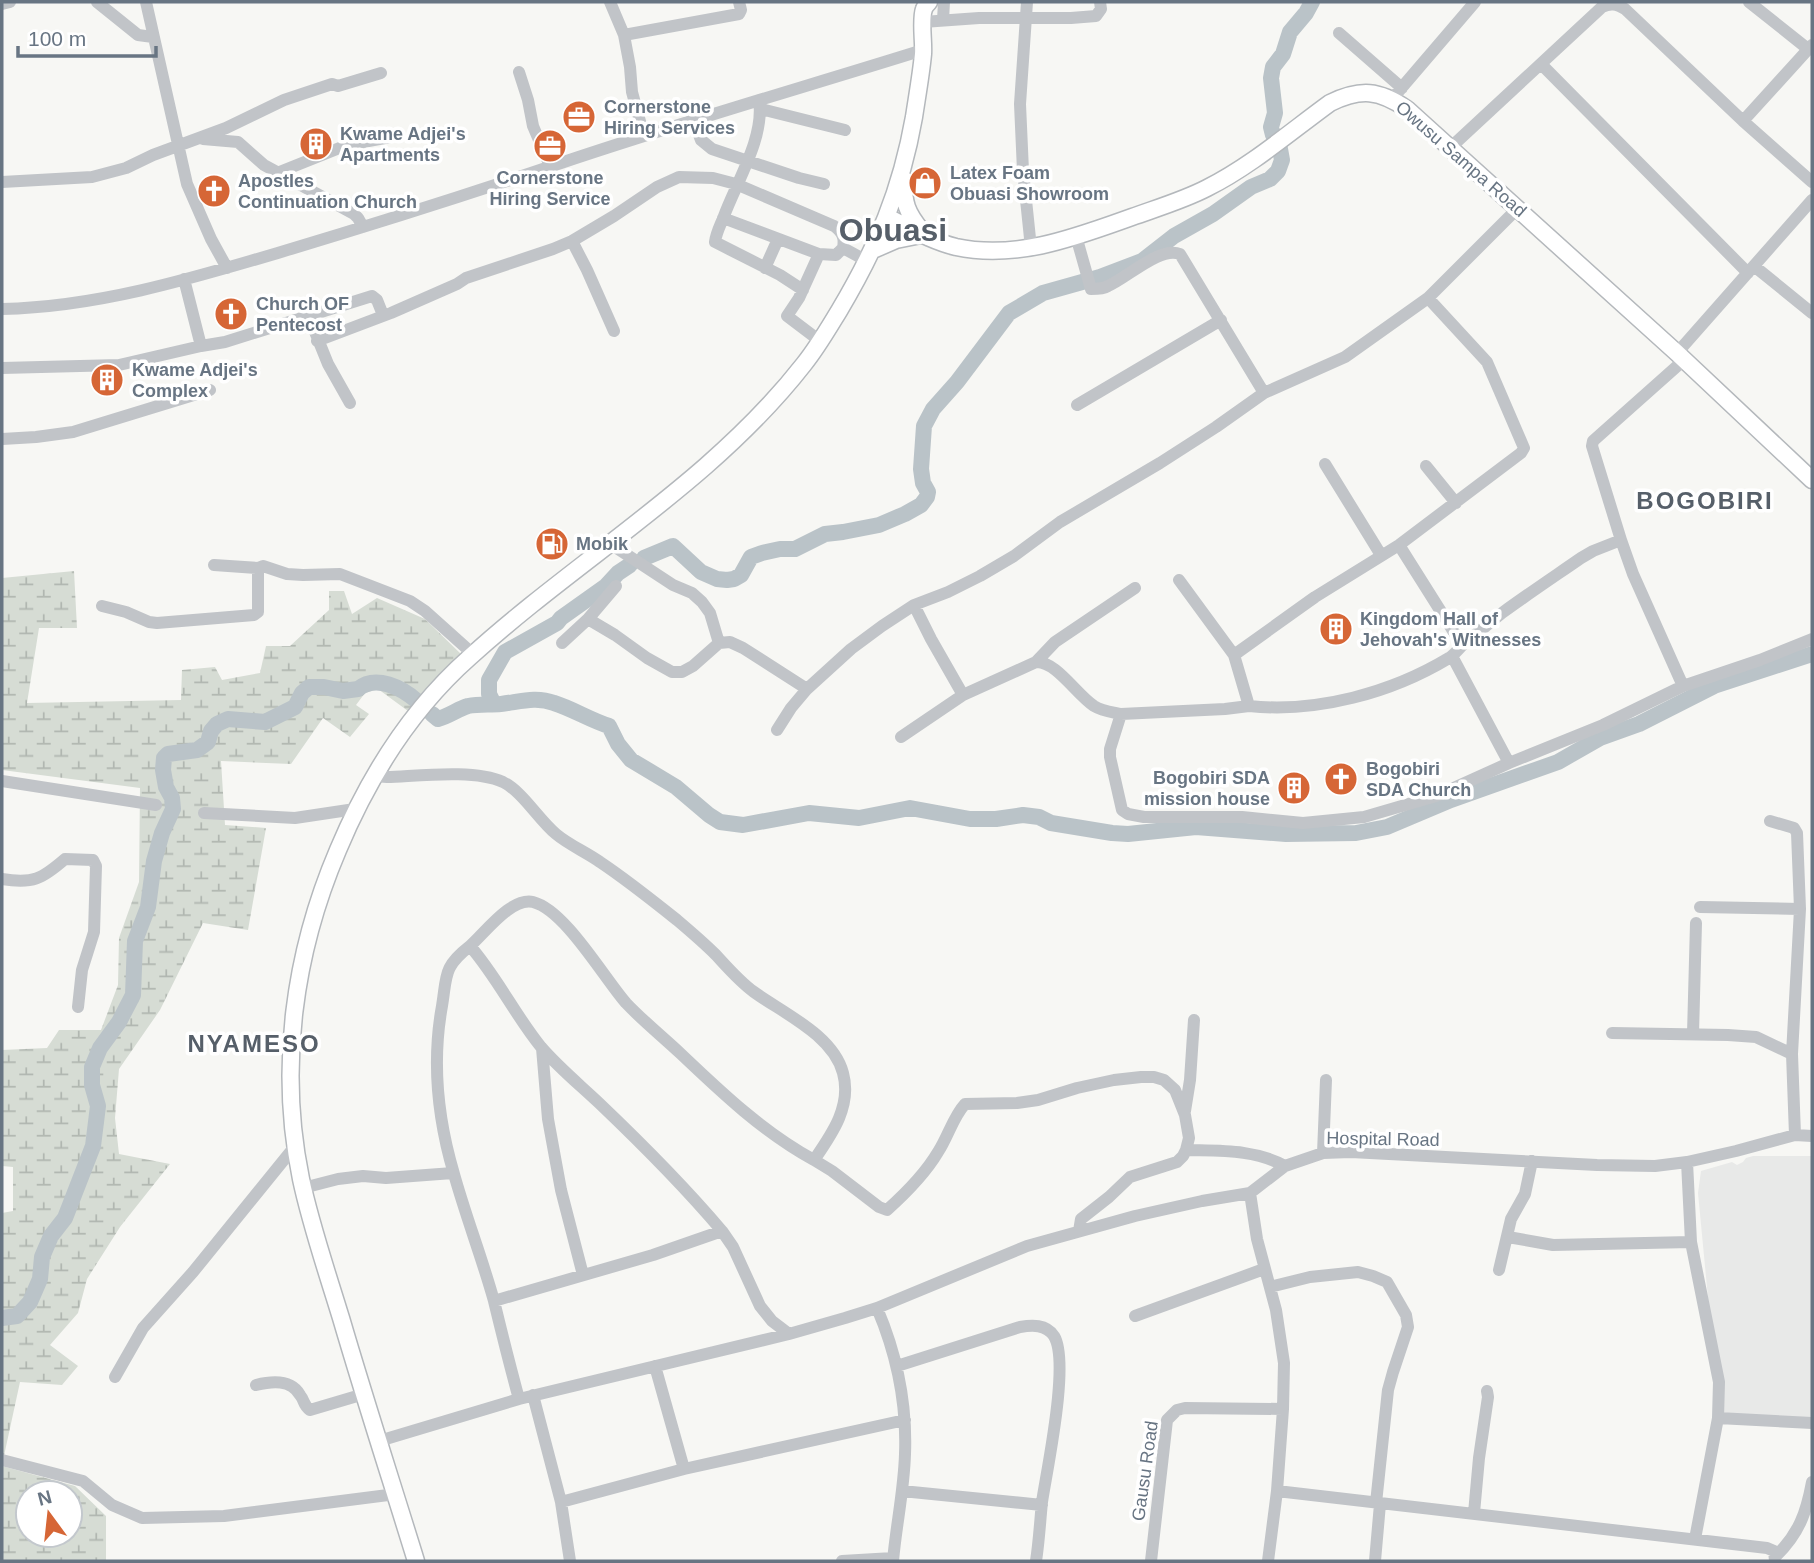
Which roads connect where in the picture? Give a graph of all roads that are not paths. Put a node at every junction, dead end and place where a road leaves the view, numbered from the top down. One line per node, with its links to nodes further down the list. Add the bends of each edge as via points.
1 (10, 2): 11 (street)
2 (97, 2): 17 (street, via 138,35)
3 (146, 2): 17 (street)
4 (610, 2): 16 (street)
5 (739, 2): 16 (street, via 738,14)
6 (944, 2): 14 (street)
7 (1027, 2): 13 (street)
8 (1100, 2): 13 (street, via 1096,16)
9 (1475, 2): 23 (street)
10 (1749, 2): 18 (street)
11 (2, 4)
12 (924, 8): 14 (street); 19 (main road)
13 (1026, 18): 14 (street); 51 (street, via 1020,104)
14 (943, 20)
15 (1339, 33): 23 (street)
16 (624, 35): 29 (street)
17 (153, 37): 31 (street)
18 (1810, 47): 26 (street)
19 (923, 50): 24 (street); 35 (main road)
20 (1542, 65): 26 (street, via 1602,7 1617,5); 32 (street); 56 (street)
21 (519, 72): 34 (street, via 533,126)
22 (381, 73): 30 (street, via 284,100)
23 (1397, 93): 32 (main road, Owusu Sampa Road, via 1407,109); 47 (main road, Owusu Sampa Road, via 1346,95 1207,189)
24 (760, 104): 25 (street); 27 (street); 33 (street, via 756,138)
25 (693, 120): 29 (street); 33 (street, via 705,145)
26 (1744, 121): 37 (street)
27 (845, 130)
28 (390, 136): 36 (street, via 347,145)
29 (644, 136): 34 (street)
30 (199, 139): 31 (street); 36 (street, via 238,142)
31 (178, 147): 38 (street, via 92,177); 54 (street, via 190,193)
32 (1450, 148): 42 (main road, Owusu Sampa Road)
33 (746, 161): 39 (street); 40 (street)
34 (550, 166): 45 (street)
35 (903, 170): 43 (main road); 46 (main road, via 907,211)
36 (277, 173): 45 (street, via 348,211)
37 (1812, 181)
38 (2, 182)
39 (736, 184): 44 (street); 49 (street, via 679,177); 50 (street, via 834,226 842,233)
40 (824, 184)
41 (1812, 200): 56 (street)
42 (1518, 208): 59 (street); 69 (main road, Owusu Sampa Road)
43 (887, 217): 46 (main road, Owusu Sampa Road); 53 (main road)
44 (723, 218): 48 (street); 55 (street, via 715,242)
45 (363, 227): 54 (street)
46 (924, 236): 51 (main road, Owusu Sampa Road, via 955,247); 53 (main road, via 896,240)
47 (1076, 236): 51 (main road, Owusu Sampa Road); 64 (street, via 1091,289 1105,288 1173,251 1180,254)
48 (778, 239): 52 (street); 55 (street)
49 (572, 241): 62 (street, via 471,275); 65 (street)
50 (844, 248): 52 (street, via 836,255); 53 (street)
51 (1031, 248)
52 (819, 254): 58 (street)
53 (870, 256): 67 (main road)
54 (227, 268): 57 (street)
55 (765, 268): 58 (street)
56 (1751, 270): 61 (street); 69 (street)
57 (184, 279): 60 (street, via 80,303); 68 (street)
58 (803, 290): 67 (street, via 788,316)
59 (1428, 298): 72 (street, via 1345,357); 79 (street, via 1487,362 1524,448)
60 (2, 309)
61 (1812, 313)
62 (383, 315): 63 (street, via 372,296); 66 (street)
63 (309, 317): 66 (street); 68 (street)
64 (1222, 320): 72 (street); 74 (street)
65 (614, 331)
66 (317, 341): 73 (street)
67 (820, 341): 81 (main road, via 788,384 738,437)
68 (201, 346): 70 (street, via 119,365)
69 (1681, 356): 78 (main road, Owusu Sampa Road); 80 (street, via 1593,441)
70 (2, 368)
71 (211, 390): 75 (street, via 80,430)
72 (1264, 393): 89 (street, via 1014,556)
73 (350, 404)
74 (1077, 405)
75 (2, 439)
76 (1325, 464): 83 (street)
77 (1426, 467): 79 (street)
78 (1812, 480)
79 (1456, 503): 82 (street)
80 (1621, 540): 95 (street, via 1581,558); 100 (street)
81 (609, 543): 94 (street, via 702,602); 96 (main road)
82 (1399, 545): 83 (street); 95 (street)
83 (1381, 555): 97 (street)
84 (214, 565): 85 (street)
85 (258, 568): 90 (street, via 258,612 254,615 157,623); 96 (street, via 303,575 337,574 410,601)
86 (1179, 580): 97 (street)
87 (616, 586): 91 (street)
88 (1135, 588): 99 (street, via 1055,642)
89 (914, 605): 101 (street, via 851,649); 102 (street)
90 (102, 606)
91 (588, 619): 93 (street); 94 (street, via 672,673 693,666)
92 (1812, 639): 100 (street)
93 (562, 643)
94 (719, 643): 101 (street, via 743,648)
95 (1462, 645): 98 (street)
96 (473, 654): 108 (main road, via 419,709)
97 (1234, 655): 103 (street)
98 (1452, 656): 103 (street, via 1385,688 1361,694 1300,706); 107 (street)
99 (1035, 662): 102 (street); 104 (street, via 1044,661 1096,707)
100 (1683, 686): 107 (street, via 1603,726)
101 (807, 689): 105 (street)
102 (963, 695): 106 (street)
103 (1249, 706): 104 (street)
104 (1121, 714): 107 (street, via 1110,749 1119,805 1128,814 1144,817 1242,817 1303,823 1364,817 1436,796)
105 (777, 730)
106 (901, 737)
107 (1509, 763)
108 (374, 775): 111 (main road); 132 (street, via 467,776 504,783 558,836 647,895 753,991 815,1034 835,1055 845,1094 839,1119)
109 (2, 781): 110 (street)
110 (156, 805)
111 (355, 809): 112 (street, via 295,818); 129 (main road, via 312,922 297,987 291,1054)
112 (204, 813)
113 (1770, 821): 116 (street, via 1797,833)
114 (2, 879): 119 (street, via 29,881 65,859 93,860 94,932 82,970)
115 (1700, 907): 116 (street)
116 (1800, 909): 124 (street)
117 (1696, 923): 122 (street)
118 (470, 946): 123 (street); 132 (street, via 519,903 542,907 570,932 626,1003 717,1088 773,1135); 136 (street, via 447,973 436,1052)
119 (79, 1007)
120 (1194, 1020): 126 (street)
121 (1612, 1033): 122 (street)
122 (1693, 1034): 124 (street, via 1756,1037)
123 (542, 1048): 139 (street, via 666,1168); 145 (street, via 550,1131)
124 (1792, 1054): 127 (street)
125 (1326, 1080): 131 (street)
126 (1185, 1115): 130 (street); 132 (street, via 1175,1090 1154,1077 1128,1077 1028,1102 965,1104 928,1167 887,1210)
127 (1795, 1135): 128 (street, Hospital Road); 134 (street, Hospital Road)
128 (1812, 1136)
129 (296, 1145): 137 (main road); 153 (street, via 144,1328)
130 (1186, 1150): 135 (street, via 1247,1153); 140 (street, via 1177,1161 1130,1177 1084,1215)
131 (1323, 1153): 133 (street, Hospital Road); 135 (street, Hospital Road)
132 (814, 1160)
133 (1532, 1161): 134 (street, Hospital Road, via 1655,1166); 141 (street)
134 (1687, 1162): 142 (street)
135 (1285, 1166): 138 (street, Hospital Road)
136 (453, 1173): 137 (street, via 363,1176); 147 (street)
137 (303, 1188): 156 (main road)
138 (1250, 1193): 140 (street); 143 (street)
139 (722, 1231): 145 (street); 150 (street, via 760,1306)
140 (1079, 1231): 148 (street, via 1016,1250)
141 (1508, 1237): 142 (street, via 1553,1245); 144 (street)
142 (1691, 1242): 160 (street, via 1720,1382)
143 (1264, 1269): 146 (street); 149 (street)
144 (1499, 1270)
145 (583, 1275): 147 (street)
146 (1270, 1287): 159 (street, via 1284,1363); 171 (street, via 1358,1272 1387,1282 1406,1315 1408,1327 1388,1390)
147 (494, 1301): 158 (street)
148 (877, 1308): 150 (street); 151 (street)
149 (1135, 1316)
150 (789, 1334): 152 (street)
151 (897, 1366): 161 (street); 172 (street, via 1020,1327 1046,1328 1058,1345 1058,1387)
152 (655, 1367): 157 (street); 165 (street)
153 (116, 1377)
154 (256, 1385): 156 (street, via 270,1381 290,1384 310,1410)
155 (1487, 1391): 173 (street)
156 (364, 1395): 163 (main road)
157 (533, 1395): 158 (street); 170 (street)
158 (519, 1399): 163 (street)
159 (1283, 1409): 168 (street); 181 (street, Gausu Road, via 1185,1408 1171,1415)
160 (1718, 1418): 162 (street); 174 (street)
161 (905, 1420): 165 (street); 167 (street)
162 (1812, 1423)
163 (379, 1441): 169 (main road)
164 (2, 1460): 169 (street, via 83,1482 112,1505 142,1518 224,1516)
165 (684, 1469): 170 (street)
166 (1812, 1482): 175 (street, via 1796,1532)
167 (902, 1491): 172 (street); 176 (street)
168 (1277, 1491): 171 (street); 182 (street)
169 (396, 1494): 177 (main road)
170 (561, 1502): 178 (street)
171 (1378, 1503): 173 (street); 183 (street)
172 (1042, 1505): 180 (street)
173 (1474, 1513): 174 (street)
174 (1695, 1539): 175 (street, via 1767,1548 1774,1551)
175 (1775, 1559)
176 (893, 1560): 179 (street)
177 (416, 1561)
178 (570, 1561)
179 (842, 1561)
180 (1036, 1561)
181 (1151, 1561)
182 (1268, 1561)
183 (1375, 1561)

